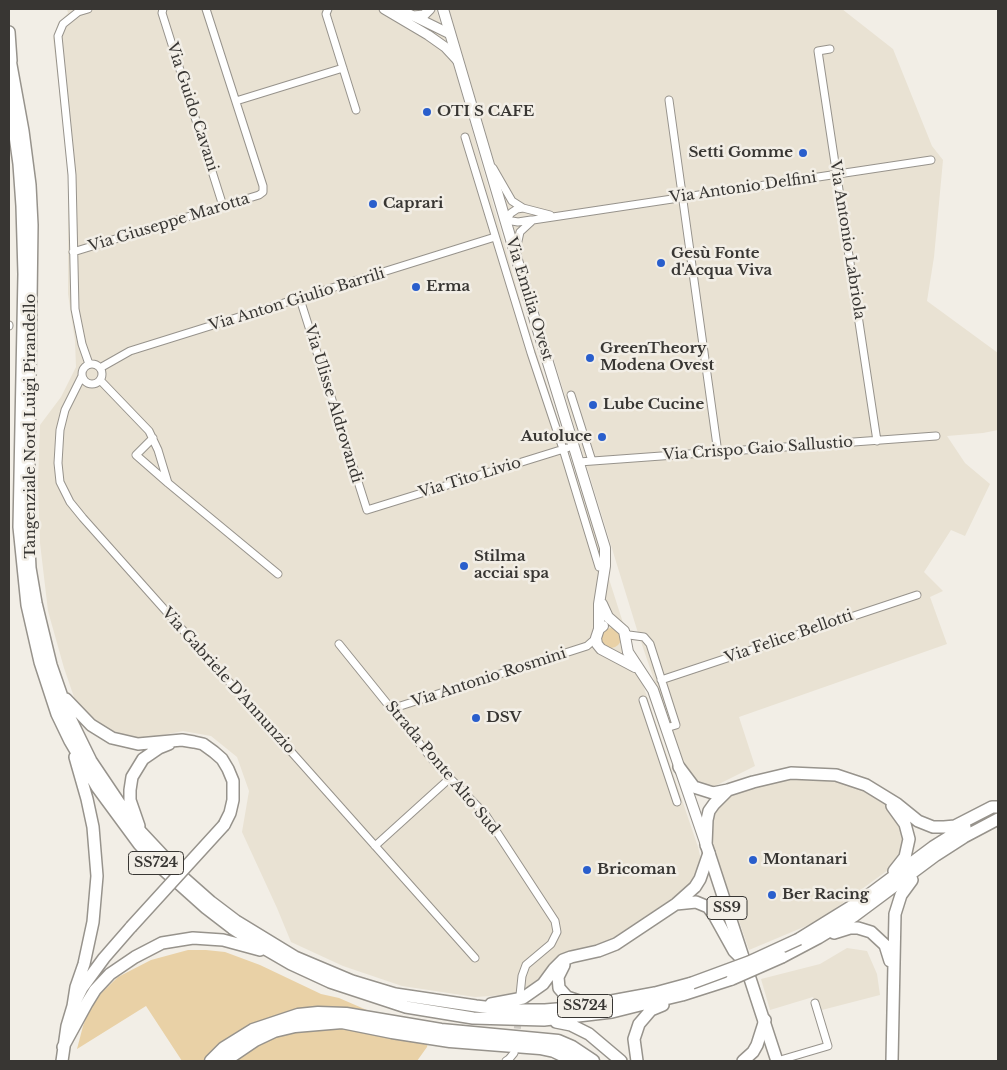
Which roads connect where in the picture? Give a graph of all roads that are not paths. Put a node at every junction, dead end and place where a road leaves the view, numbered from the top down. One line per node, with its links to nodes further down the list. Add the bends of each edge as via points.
1 (88, 9): 35 (street, via 78,12 63,24 58,36 72,175)
2 (163, 9): 29 (street, Via Guido Cavani)
3 (206, 9): 20 (street)
4 (328, 9): 17 (street, via 326,14)
5 (384, 9): 12 (street)
6 (399, 9): 9 (street)
7 (430, 9): 9 (street, via 424,15)
8 (443, 9): 11 (main road, Via Emilia Ovest)
9 (410, 15): 11 (street)
10 (9, 32): 16 (main road)
11 (450, 34): 12 (street); 15 (main road, Via Emilia Ovest)
12 (428, 35): 15 (street)
13 (830, 48): 27 (street, Via Antonio Labriola, via 818,51)
14 (9, 54): 16 (main road, Tangenziale Nord Luigi Pirandello / SS724)
15 (458, 61): 25 (main road, Via Emilia Ovest)
16 (12, 68): 67 (main road, Tangenziale Nord Luigi Pirandello / SS724, via 30,185 32,225 28,548 43,633)
17 (343, 68): 20 (street); 21 (street)
18 (9, 93): 26 (main road, Tangenziale Nord Luigi Pirandello / SS724)
19 (669, 100): 28 (street)
20 (236, 101): 29 (street, Via Giuseppe Marotta, via 263,192)
21 (356, 110)
22 (9, 127): 26 (main road)
23 (465, 137): 34 (street, Via Emilia Ovest)
24 (931, 160): 27 (street, Via Antonio Delfini)
25 (489, 162): 30 (street, via 512,201); 32 (main road, Via Emilia Ovest)
26 (19, 164): 72 (main road, Tangenziale Nord Luigi Pirandello / SS724, via 24,274 19,527 22,569 40,662 57,714)
27 (837, 174): 28 (street, Via Antonio Delfini); 47 (street, Via Antonio Labriola)
28 (683, 197): 31 (street, Via Antonio Delfini); 50 (street)
29 (223, 206): 35 (street, Via Giuseppe Marotta)
30 (522, 208): 31 (street); 32 (street, via 510,213)
31 (556, 216): 33 (street, Via Antonio Delfini)
32 (506, 220): 33 (street, Via Antonio Delfini); 36 (main road, Via Emilia Ovest)
33 (533, 220): 36 (street, via 520,232)
34 (495, 237): 37 (street, Via Anton Giulio Barrili); 39 (street, Via Emilia Ovest)
35 (73, 252): 40 (street, via 75,309)
36 (515, 253): 38 (main road, Via Emilia Ovest)
37 (300, 299): 41 (street, Via Anton Giulio Barrili, via 130,351); 54 (street, Via Ulisse Aldrovandi)
38 (530, 304): 39 (street); 48 (main road, Via Emilia Ovest)
39 (517, 309): 49 (street, Via Emilia Ovest)
40 (89, 364): 41 (street); 42 (street, via 82,370)
41 (100, 368): 43 (street)
42 (82, 376): 43 (street, via 91,384); 83 (street, Via Gabriele D'Annunzio, via 60,430 60,482 70,502)
43 (100, 380): 46 (street)
44 (571, 394): 51 (street)
45 (936, 436): 47 (street, Via Crispo Gaio Sallustio)
46 (153, 438): 53 (street); 53 (street, via 136,454)
47 (877, 441): 50 (street, Via Crispo Gaio Sallustio)
48 (574, 446): 49 (street, Via Tito Livio); 52 (main road, Via Emilia Ovest)
49 (563, 449): 54 (street, Via Tito Livio); 55 (street, Via Emilia Ovest)
50 (718, 453): 51 (street, Via Crispo Gaio Sallustio)
51 (592, 461): 52 (street, Via Crispo Gaio Sallustio)
52 (579, 462): 57 (main road, Via Emilia Ovest, via 606,548)
53 (168, 483): 56 (street)
54 (366, 510)
55 (599, 567)
56 (278, 574)
57 (601, 589): 59 (main road, Via Emilia Ovest, via 606,614); 60 (main road, Via Emilia Ovest)
58 (917, 594): 66 (street, Via Felice Bellotti)
59 (616, 624): 60 (main road, via 606,624); 61 (main road)
60 (598, 633): 63 (street); 64 (main road, via 597,644)
61 (627, 637): 64 (main road, via 619,650); 65 (main road, via 628,652); 66 (street, via 644,637 650,644)
62 (339, 644): 69 (street, Strada Ponte Alto Sud)
63 (587, 646): 64 (street); 69 (street, Via Antonio Rosmini)
64 (605, 651): 65 (main road)
65 (638, 668): 70 (main road, SS9, via 653,690)
66 (662, 680): 70 (street, via 676,725)
67 (60, 691): 71 (main road, via 78,714 112,738 138,744); 81 (main road, Tangenziale Nord Luigi Pirandello / SS724, via 91,761)
68 (643, 700): 74 (street)
69 (391, 709): 75 (street, Strada Ponte Alto Sud)
70 (666, 728): 73 (main road, SS9)
71 (182, 740): 81 (main road, via 159,748 143,759 132,777 130,800); 98 (main road, bridge, via 203,744 222,759 233,781 234,800 230,813 224,826 104,958)
72 (70, 741): 89 (main road, Tangenziale Nord Luigi Pirandello / SS724, via 97,787 158,865 232,928); 98 (main road, via 91,817 97,876 93,922)
73 (679, 767): 74 (street); 76 (main road, via 694,787 713,793); 84 (main road, SS9)
74 (667, 772): 78 (street)
75 (449, 779): 83 (street); 95 (street, Strada Ponte Alto Sud, via 486,814 555,921 557,932 551,944 526,965)
76 (728, 790): 77 (main road, via 782,775 823,773 853,780); 84 (main road, via 709,811)
77 (887, 798): 79 (main road, via 923,823 939,827 960,824 992,807); 85 (main road, via 905,824 908,847 899,866)
78 (677, 802)
79 (998, 808): 85 (main road, Tangenziale Nord Luigi Pirandello / SS724, via 933,847)
80 (994, 821): 82 (main road, Tangenziale Nord Luigi Pirandello / SS724)
81 (141, 832): 99 (main road, Tangenziale Nord Luigi Pirandello / SS724, via 211,902 295,957 352,981 395,994)
82 (964, 837): 87 (main road, Tangenziale Nord Luigi Pirandello / SS724, via 868,907); 93 (main road, via 910,882 901,895 894,921)
83 (375, 846): 91 (street, Via Gabriele D'Annunzio)
84 (708, 849): 86 (main road, via 700,879); 92 (main road, SS9)
85 (862, 900): 88 (main road, Tangenziale Nord Luigi Pirandello / SS724)
86 (676, 904): 90 (main road, via 616,944); 92 (main road, via 696,902 708,907 734,951)
87 (818, 938): 88 (main road, Tangenziale Nord Luigi Pirandello / SS724); 93 (main road, via 850,928 871,932 888,952)
88 (801, 943): 94 (main road, Tangenziale Nord Luigi Pirandello / SS724, bridge, via 749,962)
89 (274, 954): 100 (main road, Tangenziale Nord Luigi Pirandello / SS724, via 330,982 406,1007 472,1018); 102 (main road, via 223,940 194,938 162,943 135,956 110,974 87,1003)
90 (575, 956): 96 (main road, via 559,972 559,988 572,1000); 99 (main road, via 563,960 543,984 523,998)
91 (475, 958)
92 (746, 963): 101 (main road, SS9)
93 (893, 977): 114 (main road)
94 (693, 989): 96 (main road, Tangenziale Nord Luigi Pirandello / SS724); 100 (main road, Tangenziale Nord Luigi Pirandello / SS724, via 612,1012); 111 (main road, via 681,999 655,1008 644,1016 634,1039)
95 (520, 995)
96 (594, 1004): 99 (main road, Tangenziale Nord Luigi Pirandello / SS724, via 545,1010)
97 (815, 1004): 113 (street, via 828,1046)
98 (73, 1006): 102 (main road)
99 (476, 1006)
100 (544, 1020): 110 (main road, via 582,1030)
101 (765, 1020): 112 (main road, via 757,1045); 113 (main road, SS9)
102 (63, 1047): 104 (main road)
103 (514, 1053): 107 (street)
104 (62, 1061)
105 (211, 1061): 109 (highway, via 224,1048 253,1030 298,1015 318,1013 346,1014 441,1030 558,1041)
106 (224, 1061): 108 (highway, via 274,1031 342,1022 450,1041 540,1048)
107 (506, 1061)
108 (575, 1061)
109 (593, 1061)
110 (621, 1061)
111 (637, 1061)
112 (743, 1061)
113 (777, 1061)
114 (892, 1061)

